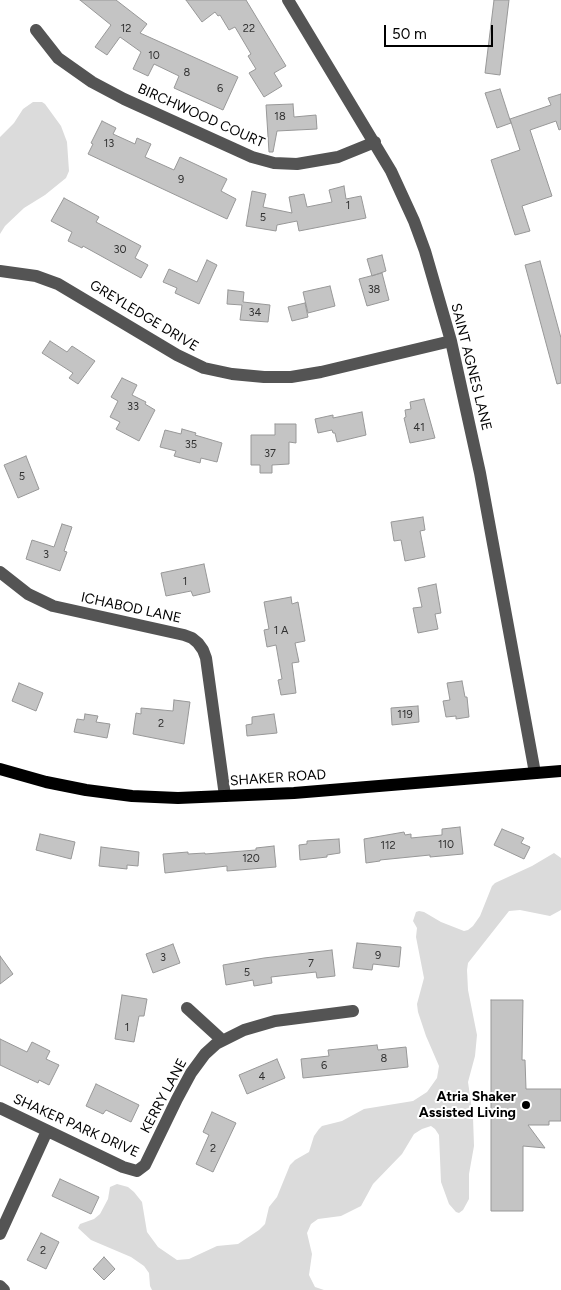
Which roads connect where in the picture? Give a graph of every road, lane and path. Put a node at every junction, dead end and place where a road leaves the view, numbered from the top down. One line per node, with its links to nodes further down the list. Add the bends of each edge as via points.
1 (288, 0): 3 (street, SAINT AGNES LANE)
2 (36, 30): 3 (street, BIRCHWOOD COURT, via 58,58 92,82 259,159 285,164 313,162 338,157)
3 (375, 142): 5 (street, SAINT AGNES LANE, via 414,221)
4 (0, 271): 5 (street, GREYLEDGE DRIVE, via 36,276 58,284 177,355 204,368 232,374 272,378 298,376)
5 (451, 341): 9 (street, SAINT AGNES LANE, via 490,522)
6 (0, 572): 10 (street, ICHABOD LANE, via 28,594 53,606 184,635 198,643 206,658)
7 (0, 769): 10 (main road, SHAKER ROAD, via 86,790 155,797)
8 (561, 771): 9 (main road, SHAKER ROAD)
9 (535, 774): 10 (main road, SHAKER ROAD)
10 (225, 796)
11 (187, 1008): 13 (street)
12 (353, 1011): 13 (street, KERRY LANE, via 275,1021)
13 (222, 1040): 16 (street, KERRY LANE, via 210,1048 191,1074 146,1165)
14 (0, 1108): 15 (street, SHAKER PARK DRIVE)
15 (47, 1131): 16 (street, SHAKER PARK DRIVE, via 131,1170); 17 (street)
16 (139, 1170)
17 (0, 1234)
18 (0, 1286): 19 (street)
19 (4, 1290)

